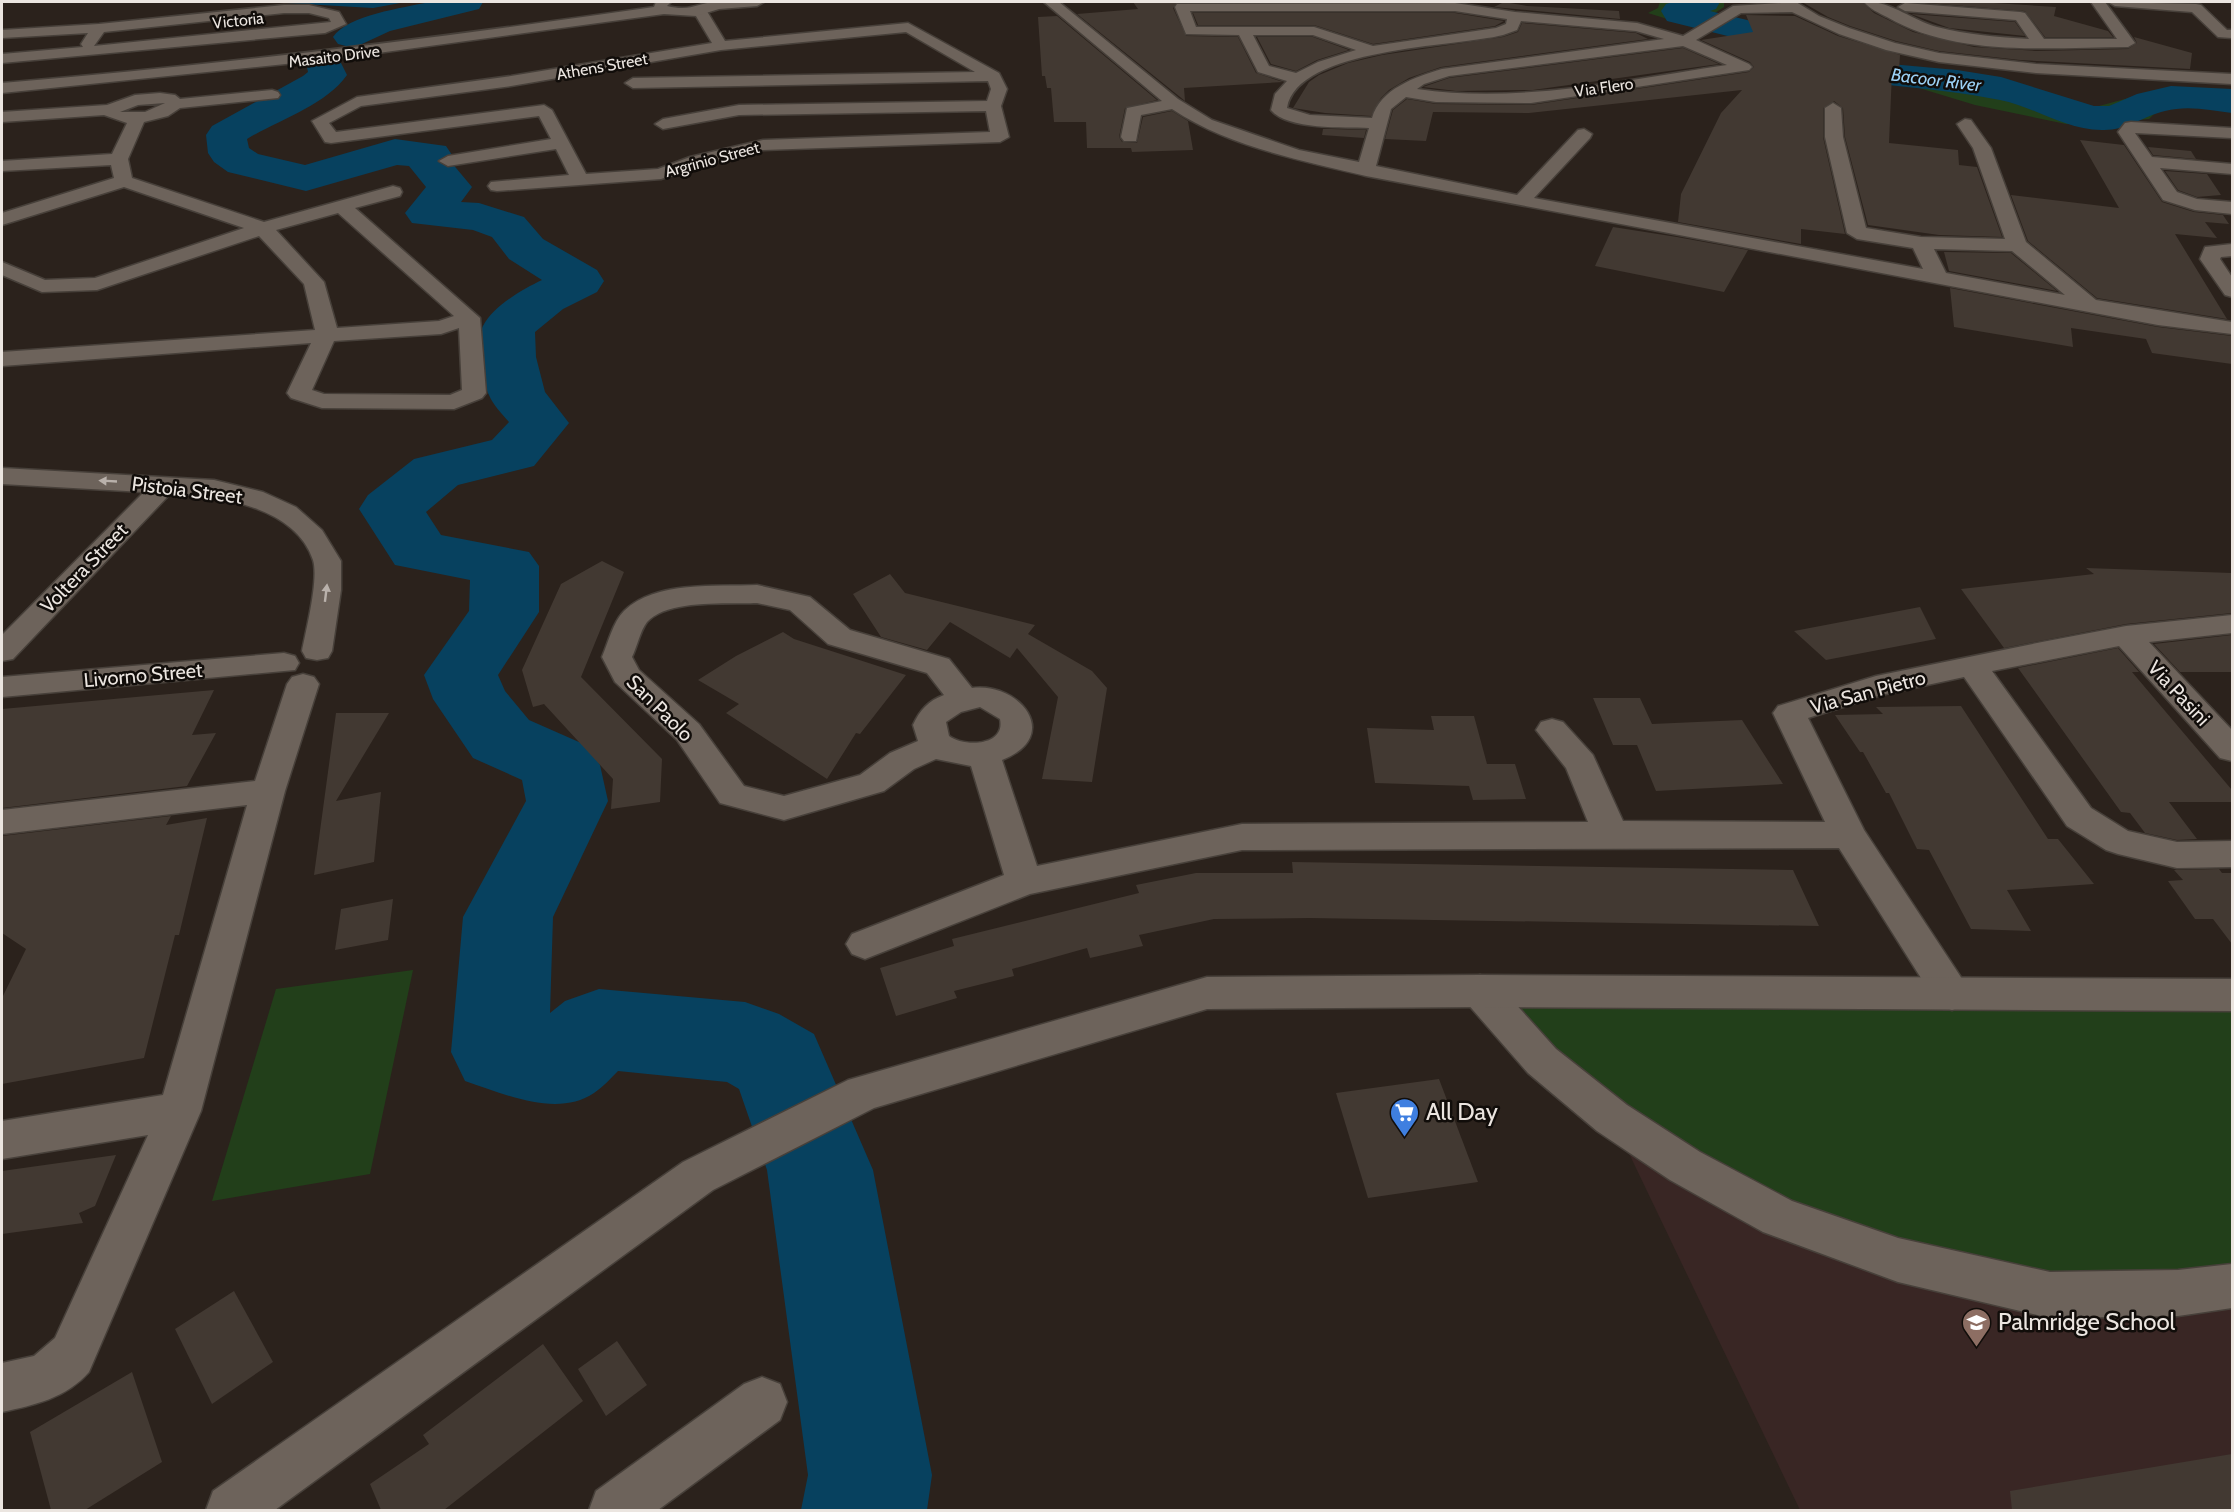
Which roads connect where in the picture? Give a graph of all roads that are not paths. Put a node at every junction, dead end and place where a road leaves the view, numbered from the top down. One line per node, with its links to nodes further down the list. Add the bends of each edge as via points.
1 (241, 2): 11 (street)
2 (757, 2): 6 (street)
3 (1051, 2): 40 (street)
4 (2098, 2): 21 (street, via 2128,43)
5 (2115, 2): 10 (street)
6 (716, 3): 13 (street)
7 (1874, 3): 21 (street, via 1927,29 1950,35); 21 (street, via 2020,16)
8 (1791, 5): 20 (street, via 1738,9); 34 (street, via 1868,40 1951,61)
9 (663, 6): 13 (street, Masaito Drive); 29 (street, Masaito Drive)
10 (2196, 8): 12 (street); 19 (street)
11 (284, 9): 15 (street, Victoria); 25 (street, Victoria, via 334,15 339,24 325,29)
12 (2214, 9)
13 (700, 11): 22 (street)
14 (1515, 16): 16 (street, via 1455,7 1182,8 1191,31); 20 (street, via 1637,27); 23 (street, via 1512,27 1498,32)
15 (99, 28): 17 (street, Victoria); 25 (street)
16 (1244, 31): 23 (street, via 1314,32); 33 (street, via 1263,69)
17 (2, 34)
18 (818, 36): 22 (street, Athens Street); 24 (street); 30 (street, Athens Street, via 908,27)
19 (2229, 37)
20 (1685, 41): 38 (street, via 1447,72 1418,81); 38 (street, Via Flero, via 1744,67 1531,98 1436,97)
21 (2039, 42)
22 (721, 46): 28 (street, Athens Street)
23 (1370, 50): 33 (street)
24 (848, 52)
25 (82, 53): 26 (street, Victoria); 32 (street)
26 (2, 59)
27 (867, 62): 31 (street)
28 (621, 63): 36 (street); 51 (street, Athens Street, via 357,102 320,122 331,138 544,110)
29 (157, 71): 32 (street, Masaito Drive); 42 (street)
30 (994, 76): 31 (street); 41 (street, via 999,89)
31 (897, 77): 36 (street)
32 (64, 79): 35 (street, Masaito Drive); 37 (street, Masaito Drive)
33 (1299, 79): 45 (street, via 1283,92 1279,110 1284,115)
34 (2232, 79)
35 (2, 81)
36 (633, 83): 46 (street)
37 (2, 88)
38 (1401, 92): 45 (street, via 1383,107)
39 (272, 95): 42 (street, via 176,104 163,112)
40 (1176, 104): 50 (street, via 1134,111); 58 (street, via 1206,124 1295,154)
41 (993, 106): 46 (street, via 739,110); 54 (street, Argrinio Street, via 1000,136 763,145)
42 (143, 107): 44 (street, via 116,116 110,110); 52 (street)
43 (1833, 108): 68 (street, via 1834,137 1857,233)
44 (2, 117)
45 (1378, 123): 58 (street)
46 (663, 124): 54 (street)
47 (1965, 124): 69 (street, via 1982,148)
48 (2232, 133): 55 (street, via 2131,127 2126,132)
49 (1584, 134): 63 (street)
50 (1130, 137)
51 (560, 143): 53 (street); 59 (street)
52 (119, 159): 56 (street); 60 (street)
53 (448, 161)
54 (696, 161): 59 (street, Argrinio Street, via 661,174)
55 (2146, 162): 57 (street); 65 (street, via 2170,196 2195,204)
56 (2, 166)
57 (2232, 169)
58 (1366, 171): 63 (street)
59 (580, 179): 61 (street, Argrinio Street)
60 (124, 182): 66 (street); 67 (street)
61 (497, 186)
62 (393, 192): 64 (street)
63 (1521, 201): 72 (street)
64 (341, 206): 67 (street); 75 (street)
65 (2232, 208)
66 (2, 219)
67 (263, 228): 71 (street, via 97,284 42,286); 77 (street, via 314,282)
68 (1922, 243): 69 (street); 72 (street)
69 (2017, 245): 74 (street)
70 (2232, 250): 73 (street, via 2212,251 2210,259)
71 (2, 268)
72 (1938, 278): 74 (street)
73 (2232, 291)
74 (2091, 305): 76 (street)
75 (470, 318): 77 (street, via 441,327); 77 (street, via 474,393 454,402 322,401 299,393)
76 (2232, 328)
77 (327, 333): 78 (street)
78 (2, 359)
79 (2, 476): 80 (street, Pistoia Street, one-way to 79)
80 (166, 484): 83 (street, Voltera Street); 84 (street, Pistoia Street, one-way to 80, via 327,590 327,561 312,536 287,513 254,498 214,488)
81 (2232, 624): 82 (street, Via San Pietro)
82 (2126, 635): 85 (street, Via San Pietro); 90 (street, Via Pasini)
83 (2, 652)
84 (301, 666): 86 (street, Livorno Street); 92 (street, Pistoia Street)
85 (1972, 667): 95 (street, Via San Pietro, via 1876,686 1788,713); 96 (street, via 2079,817 2118,841 2177,855)
86 (2, 687)
87 (963, 698): 89 (street, via 938,711 930,723); 89 (street, San Paolo, via 939,666 839,637 800,603 757,594 673,598 650,606 634,618 617,657 626,675 688,732 732,795 784,808 872,783 902,761); 91 (street, via 997,701 1018,718 1018,729 1011,740)
88 (1552, 730): 94 (street, via 1581,763)
89 (938, 745): 91 (street, via 966,755)
90 (2232, 750)
91 (984, 754): 97 (street)
92 (267, 791): 93 (street); 102 (street, Pistoia Street)
93 (2, 822)
94 (1611, 834): 95 (street); 97 (street, via 1242,837)
95 (1849, 835): 100 (street, Via San Pietro)
96 (2232, 854)
97 (1024, 882): 98 (street)
98 (866, 944)
99 (1480, 991): 100 (street); 104 (street, via 1542,1061 1612,1118 1685,1166 1779,1218 1898,1260 2050,1295 2178,1293); 107 (street, via 1207,993 863,1093 698,1176)
100 (1952, 994): 101 (street)
101 (2232, 995)
102 (180, 1111): 103 (street); 105 (street, Pistoia Street, via 72,1355 60,1370 44,1380)
103 (2, 1140)
104 (2232, 1286)
105 (2, 1387)
106 (762, 1402): 108 (street)
107 (232, 1510)
108 (615, 1510)

